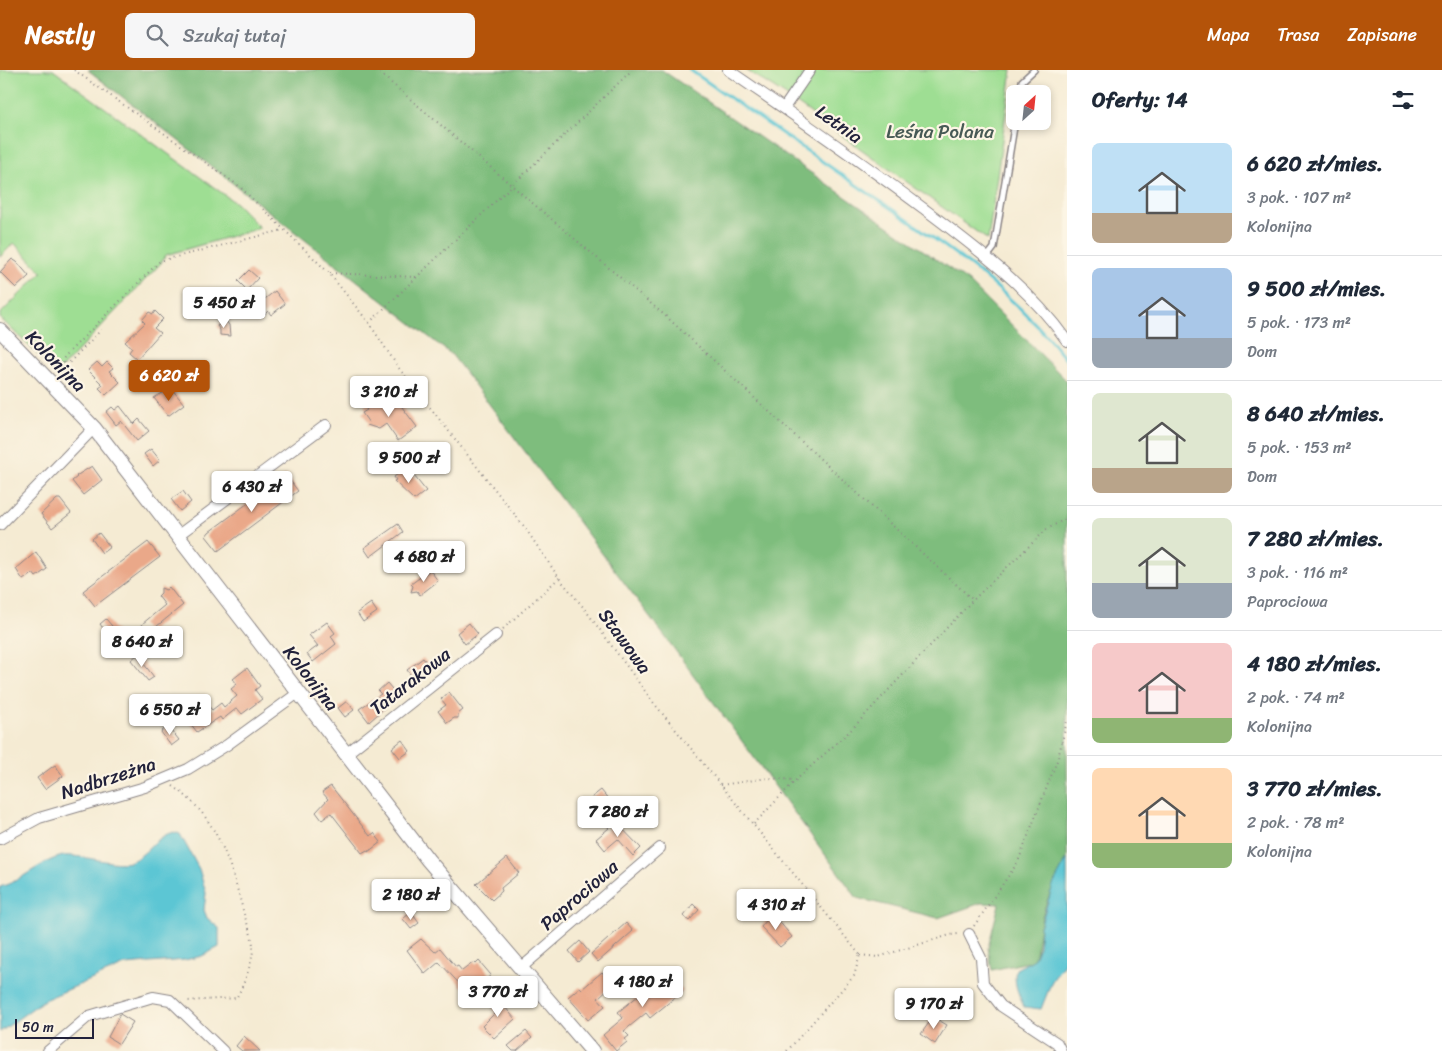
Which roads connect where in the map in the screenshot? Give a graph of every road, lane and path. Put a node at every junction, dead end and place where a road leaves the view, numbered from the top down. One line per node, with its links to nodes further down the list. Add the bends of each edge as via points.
1 (74, 70): 11 (path, Stawowa, via 239,186)
2 (376, 70): 10 (path)
3 (632, 70): 10 (path)
4 (728, 70): 8 (street, Letnia)
5 (810, 70): 8 (street)
6 (1034, 70): 7 (lane)
7 (1021, 85)
8 (784, 108): 12 (street, Letnia, via 846,150)
9 (1014, 130): 12 (lane, via 994,248)
10 (513, 187): 14 (path); 27 (path, via 669,319)
11 (283, 230): 13 (path, Stawowa); 19 (path, via 160,261 66,355)
12 (987, 257): 18 (street, via 1053,321)
13 (329, 273): 14 (path); 15 (path, Stawowa)
14 (417, 277): 15 (path)
15 (369, 323): 26 (path, Stawowa, via 398,367 523,526)
16 (101, 330): 19 (path)
17 (1, 334): 20 (street, Kolonijna)
18 (1067, 341)
19 (64, 368): 20 (path)
20 (50, 381): 22 (street, Kolonijna)
21 (326, 425): 25 (street)
22 (94, 428): 24 (street); 25 (street, Kolonijna)
23 (1067, 518): 27 (path, via 1047,529)
24 (0, 525)
25 (177, 536): 29 (street, Kolonijna)
26 (559, 578): 28 (path); 34 (path, Stawowa)
27 (973, 600): 33 (path, via 852,729)
28 (496, 635): 31 (street, Tatarakowa)
29 (298, 692): 31 (street, Kolonijna); 32 (street, Nadbrzeżna, via 227,745 188,769)
30 (1067, 721): 38 (path, via 1058,758 1018,862)
31 (346, 754): 40 (street, Kolonijna, via 428,860)
32 (163, 779): 36 (street, Nadbrzeżna, via 39,818); 41 (path, via 188,796 206,817 230,862 253,948 236,998)
33 (796, 780): 34 (path, via 768,778); 35 (path)
34 (721, 786): 35 (path, Stawowa)
35 (754, 824): 39 (path, Stawowa)
36 (0, 839)
37 (660, 848): 40 (street, Paprociowa)
38 (969, 934): 39 (path, via 950,935 878,957); 46 (street, via 981,958 983,983 1001,1006 1058,1043)
39 (860, 955): 45 (path, via 854,976)
40 (521, 968): 44 (street, Kolonijna)
41 (170, 1000): 42 (street, via 153,997 89,1016); 43 (street)
42 (48, 1051)
43 (223, 1051)
44 (592, 1051)
45 (787, 1051)
46 (1061, 1051)

